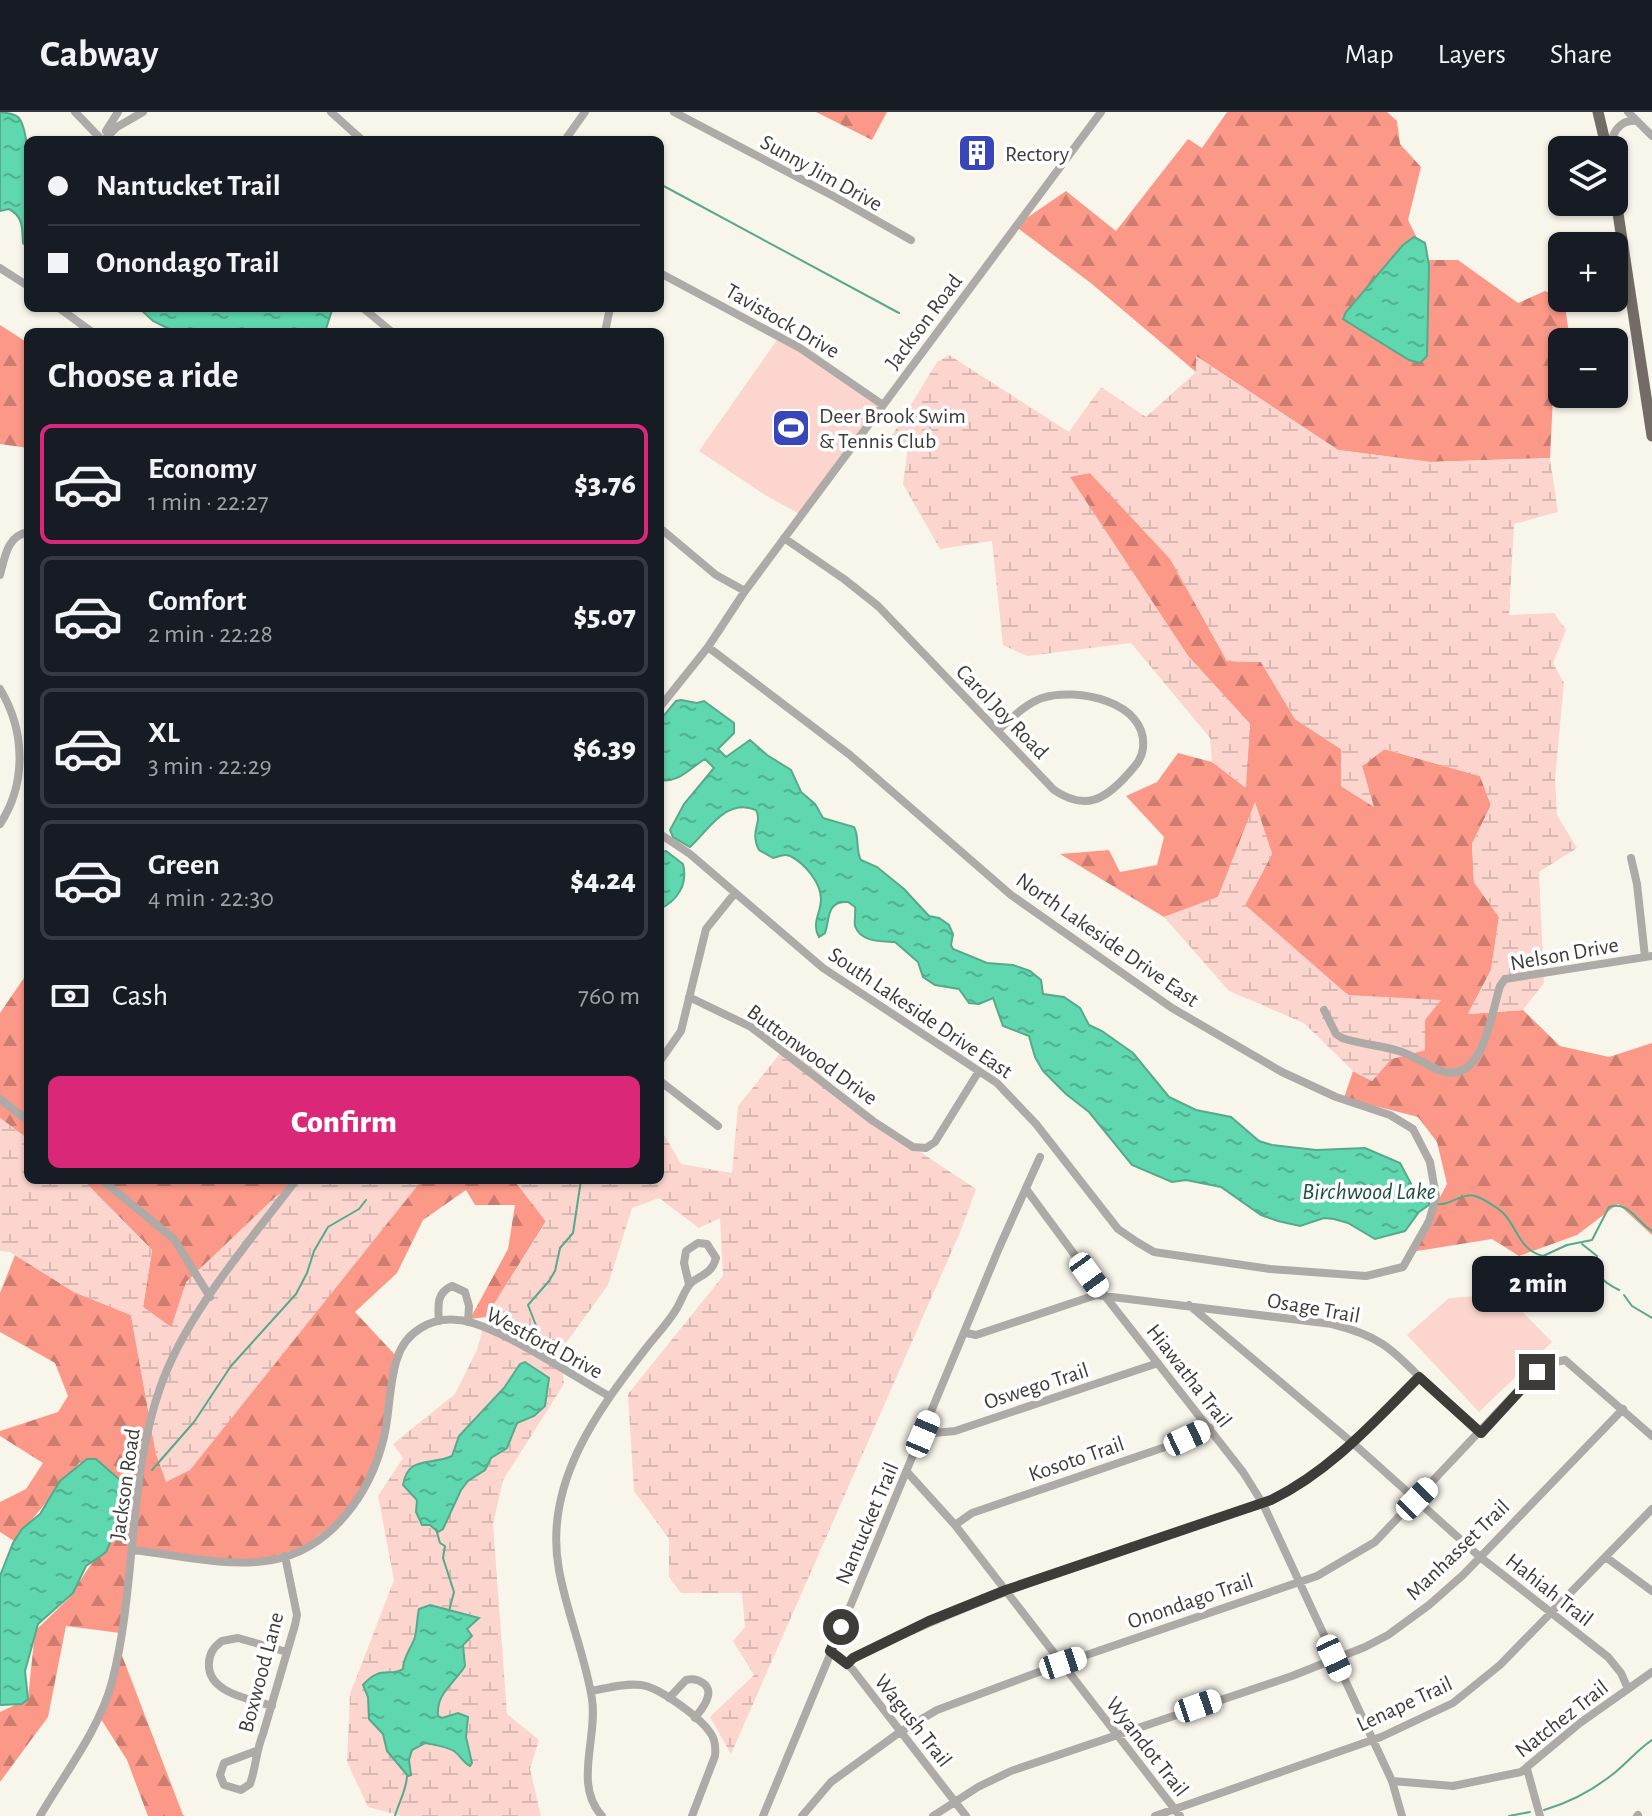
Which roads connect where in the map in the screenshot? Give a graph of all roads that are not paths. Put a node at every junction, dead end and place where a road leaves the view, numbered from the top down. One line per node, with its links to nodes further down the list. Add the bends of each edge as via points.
1 (75, 112): 11 (street)
2 (118, 112): 12 (street)
3 (143, 112): 13 (street)
4 (331, 112): 14 (street)
5 (585, 112): 15 (street)
6 (674, 112): 20 (street, Sunny Jim Drive)
7 (1101, 112): 28 (street, Jackson Road)
8 (1600, 112): 16 (main road)
9 (1628, 112): 10 (street)
10 (1637, 121): 17 (street, via 1619,126); 18 (street)
11 (99, 136)
12 (104, 136)
13 (106, 136)
14 (358, 136)
15 (568, 136)
16 (1605, 136)
17 (1614, 136)
18 (1652, 136)
19 (1618, 216): 29 (main road)
20 (911, 240)
21 (0, 268): 23 (street)
22 (664, 275): 28 (street, Tavistock Drive, via 800,348)
23 (24, 283)
24 (64, 312): 26 (street)
25 (368, 312): 27 (street)
26 (86, 328)
27 (387, 328)
28 (883, 405): 32 (street, Jackson Road)
29 (1652, 436)
30 (664, 531): 34 (street, via 716,575)
31 (24, 533): 33 (street, via 12,540)
32 (784, 538): 34 (street, Jackson Road); 38 (street, Carol Joy Road, via 878,606)
33 (0, 575)
34 (745, 591): 35 (street, Jackson Road)
35 (708, 647): 37 (street, Jackson Road); 57 (street, North Lakeside Drive East, via 850,755 1018,901 1172,1008 1282,1072 1413,1129 1430,1162 1436,1197)
36 (0, 689): 39 (street, via 17,728)
37 (664, 702)
38 (998, 730): 38 (street, Carol Joy Road, via 1054,790 1074,800 1107,795 1139,762 1143,749 1138,725 1130,716 1102,699 1070,693 1044,697)
39 (23, 777): 40 (street)
40 (0, 824)
41 (664, 837): 43 (street, South Lakeside Drive East)
42 (1631, 858): 44 (street)
43 (735, 893): 45 (street, via 706,929); 48 (street, South Lakeside Drive East, via 823,968)
44 (1648, 956): 46 (street, Nelson Drive, via 1505,979 1479,1055 1463,1071 1442,1071 1402,1052 1342,1038)
45 (689, 997): 47 (street, via 681,1031); 48 (street, Buttonwood Drive, via 751,1027 912,1147 935,1142)
46 (1324, 1010)
47 (664, 1055)
48 (979, 1071): 57 (street, South Lakeside Drive East, via 1026,1112 1118,1229 1154,1252 1366,1276 1400,1269)
49 (664, 1084): 52 (street)
50 (0, 1099): 51 (street)
51 (24, 1118)
52 (718, 1126)
53 (1040, 1157): 56 (street, Nantucket Trail)
54 (107, 1184): 60 (street, via 174,1239)
55 (293, 1184): 60 (street, Jackson Road)
56 (1026, 1189): 59 (street, Hiawatha Trail); 64 (street, Nantucket Trail)
57 (1411, 1252)
58 (689, 1284): 58 (street, via 686,1251 707,1244 716,1258 714,1266); 67 (street, via 676,1310)
59 (1105, 1296): 61 (street, Osage Trail); 64 (street, Osage Trail, via 1090,1296 976,1335); 65 (street, Hiawatha Trail)
60 (210, 1297): 79 (street, Jackson Road, via 175,1353 155,1402)
61 (1189, 1305): 66 (street, Osage Trail, via 1360,1331 1392,1349); 73 (street, Hahiah Trail)
62 (439, 1321): 63 (street, Westford Drive); 63 (street, via 438,1299 452,1286 465,1292); 80 (street, via 414,1333 397,1359 376,1465 353,1506 322,1537)
63 (468, 1322): 67 (street, Westford Drive)
64 (966, 1333): 71 (street, Nantucket Trail)
65 (1158, 1363): 69 (street, Hiawatha Trail); 71 (street, Oswego Trail, via 955,1431)
66 (1419, 1377): 70 (street, Osage Trail); 73 (street)
67 (609, 1396): 94 (street, via 564,1481 555,1532 559,1570)
68 (1623, 1409): 70 (street, Onondago Trail, via 1565,1360 1552,1362 1527,1381); 72 (street); 81 (street, Manhasset Trail)
69 (1210, 1428): 76 (street, Hiawatha Trail); 78 (street, Kosoto Trail, via 972,1513)
70 (1481, 1433): 75 (street, Onondago Trail)
71 (923, 1434): 74 (street, Nantucket Trail)
72 (1652, 1436)
73 (1352, 1443): 75 (street, Hahiah Trail); 76 (street, via 1310,1478)
74 (908, 1473): 78 (street, Wyandot Trail); 87 (street, Nantucket Trail)
75 (1417, 1499): 81 (street, Hahiah Trail); 83 (street, Onondago Trail, via 1375,1542)
76 (1263, 1504): 83 (street, Hiawatha Trail); 84 (street)
77 (1652, 1509): 82 (street, Lenape Trail)
78 (955, 1525): 84 (street, Wyandot Trail)
79 (133, 1550): 80 (street, via 245,1563); 107 (street, Jackson Road, via 107,1697)
80 (285, 1556): 88 (street, Boxwood Lane, via 297,1615)
81 (1480, 1557): 86 (street, Hahiah Trail); 89 (street, Manhasset Trail, via 1394,1632)
82 (1607, 1558): 85 (street); 86 (street, Lenape Trail)
83 (1299, 1582): 89 (street, Hiawatha Trail); 90 (street, Onondago Trail)
84 (1006, 1590): 90 (street, Wyandot Trail); 91 (street, via 929,1621)
85 (1652, 1591)
86 (1552, 1613): 93 (street, Hahiah Trail, via 1608,1657); 100 (street, Lenape Trail, via 1463,1696)
87 (830, 1651): 91 (street, Wagush Trail); 110 (street, Nantucket Trail)
88 (287, 1652): 96 (street, Boxwood Lane); 96 (street, via 238,1638 222,1641 210,1657 209,1671 217,1684)
89 (1334, 1658): 99 (street, Manhasset Trail); 100 (street, Hiawatha Trail)
90 (1063, 1663): 98 (street, Onondago Trail, via 937,1710); 99 (street, Wyandot Trail)
91 (847, 1664): 98 (street, Wagush Trail)
92 (1652, 1672): 93 (street, Natchez Trail)
93 (1628, 1689): 102 (street, Natchez Trail)
94 (591, 1691): 95 (street, via 643,1685); 108 (street, via 588,1790)
95 (669, 1698): 97 (street); 97 (street, via 686,1680 703,1682 709,1697)
96 (272, 1706): 101 (street, Boxwood Lane)
97 (695, 1718): 109 (street, via 710,1732 715,1756)
98 (900, 1732): 104 (street, Wagush Trail); 111 (street, Onondago Trail, via 831,1782)
99 (1118, 1735): 104 (street, Manhasset Trail, via 1011,1771); 105 (street, Wyandot Trail)
100 (1371, 1740): 103 (street, Hiawatha Trail); 105 (street, Lenape Trail)
101 (256, 1751): 101 (street, Boxwood Lane, via 250,1784 241,1790 224,1785 224,1763)
102 (1527, 1769): 103 (street, Natchez Trail, via 1453,1786); 115 (street)
103 (1392, 1781): 106 (street, Hiawatha Trail)
104 (955, 1802): 112 (street, Manhasset Trail); 113 (street, Wagush Trail)
105 (1177, 1813): 114 (street, Lenape Trail)
106 (1401, 1815)
107 (40, 1816)
108 (602, 1816)
109 (692, 1816)
110 (763, 1816)
111 (802, 1816)
112 (933, 1816)
113 (966, 1816)
114 (1155, 1816)
115 (1540, 1816)

